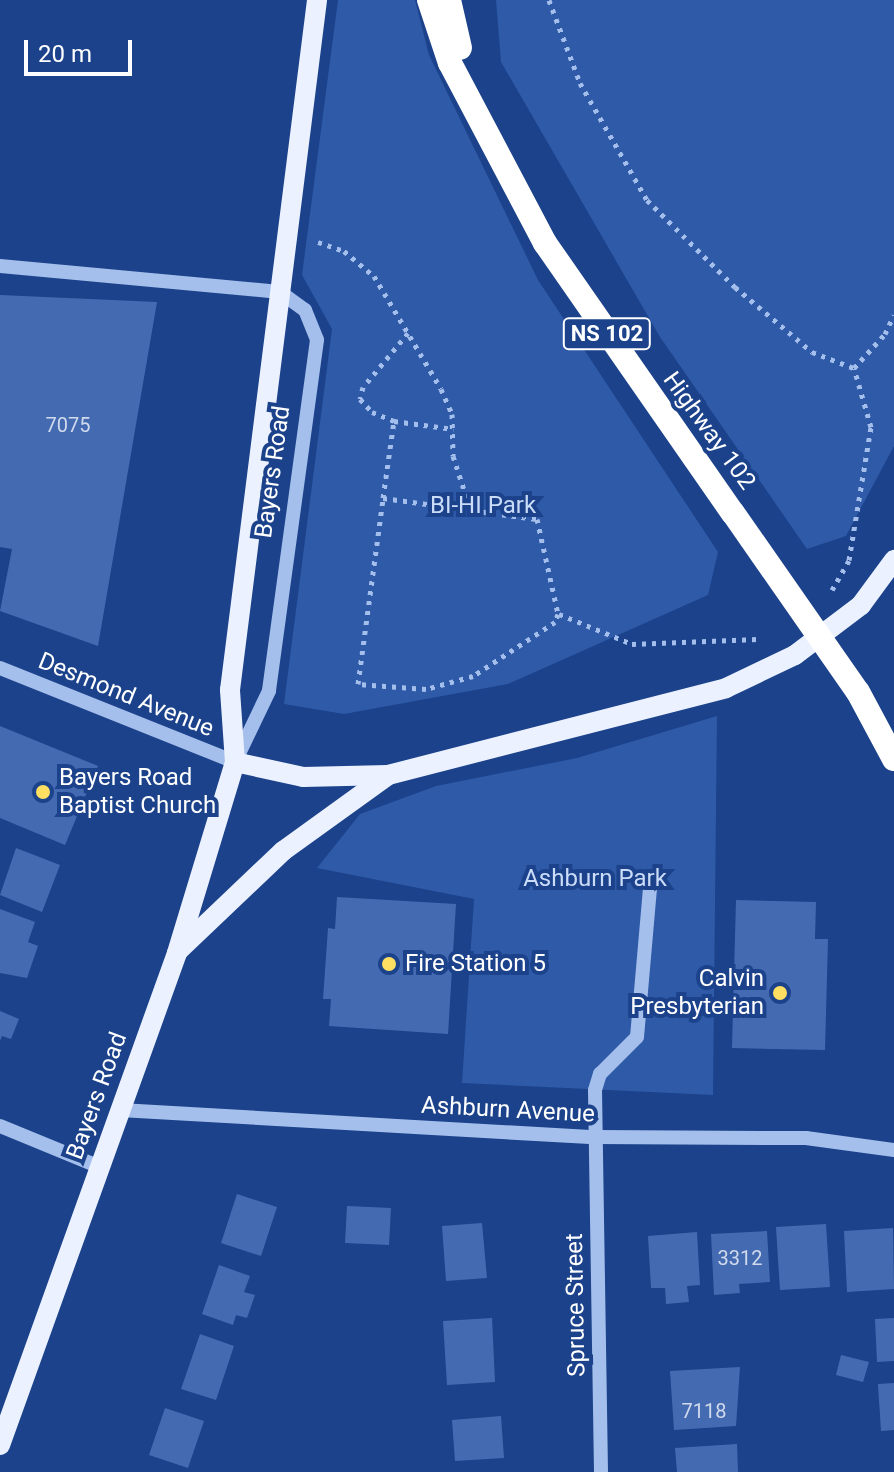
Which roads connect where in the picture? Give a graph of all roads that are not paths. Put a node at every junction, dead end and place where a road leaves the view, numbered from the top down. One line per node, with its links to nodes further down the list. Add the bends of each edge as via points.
1 (317, 0): 6 (main road, Bayers Road)
2 (429, 0): 4 (highway, Highway 102 / NS 102, via 450,63)
3 (449, 0): 4 (highway, NS 102)
4 (493, 147): 9 (highway, Highway 102 / NS 102, bridge, via 545,243 858,692)
5 (0, 266): 6 (street)
6 (280, 292): 10 (main road, Bayers Road, via 230,690); 10 (street, Bayers Road, via 305,310 317,340 269,691)
7 (894, 560): 11 (main road, via 861,605 806,647 726,688)
8 (0, 668): 10 (street, Desmond Avenue)
9 (894, 759)
10 (235, 762): 11 (main road, via 303,777); 13 (main road, Bayers Road)
11 (388, 775): 13 (main road, via 283,851)
12 (651, 877): 16 (street, Spruce Street, via 637,1037 600,1074)
13 (177, 953): 14 (main road, Bayers Road)
14 (120, 1110): 16 (street, Ashburn Avenue); 18 (main road, Bayers Road)
15 (0, 1126): 18 (street)
16 (594, 1137): 17 (street, Ashburn Avenue, via 806,1138); 20 (street, Spruce Street)
17 (894, 1150)
18 (100, 1167): 19 (main road, Bayers Road)
19 (0, 1445)
20 (601, 1472)

